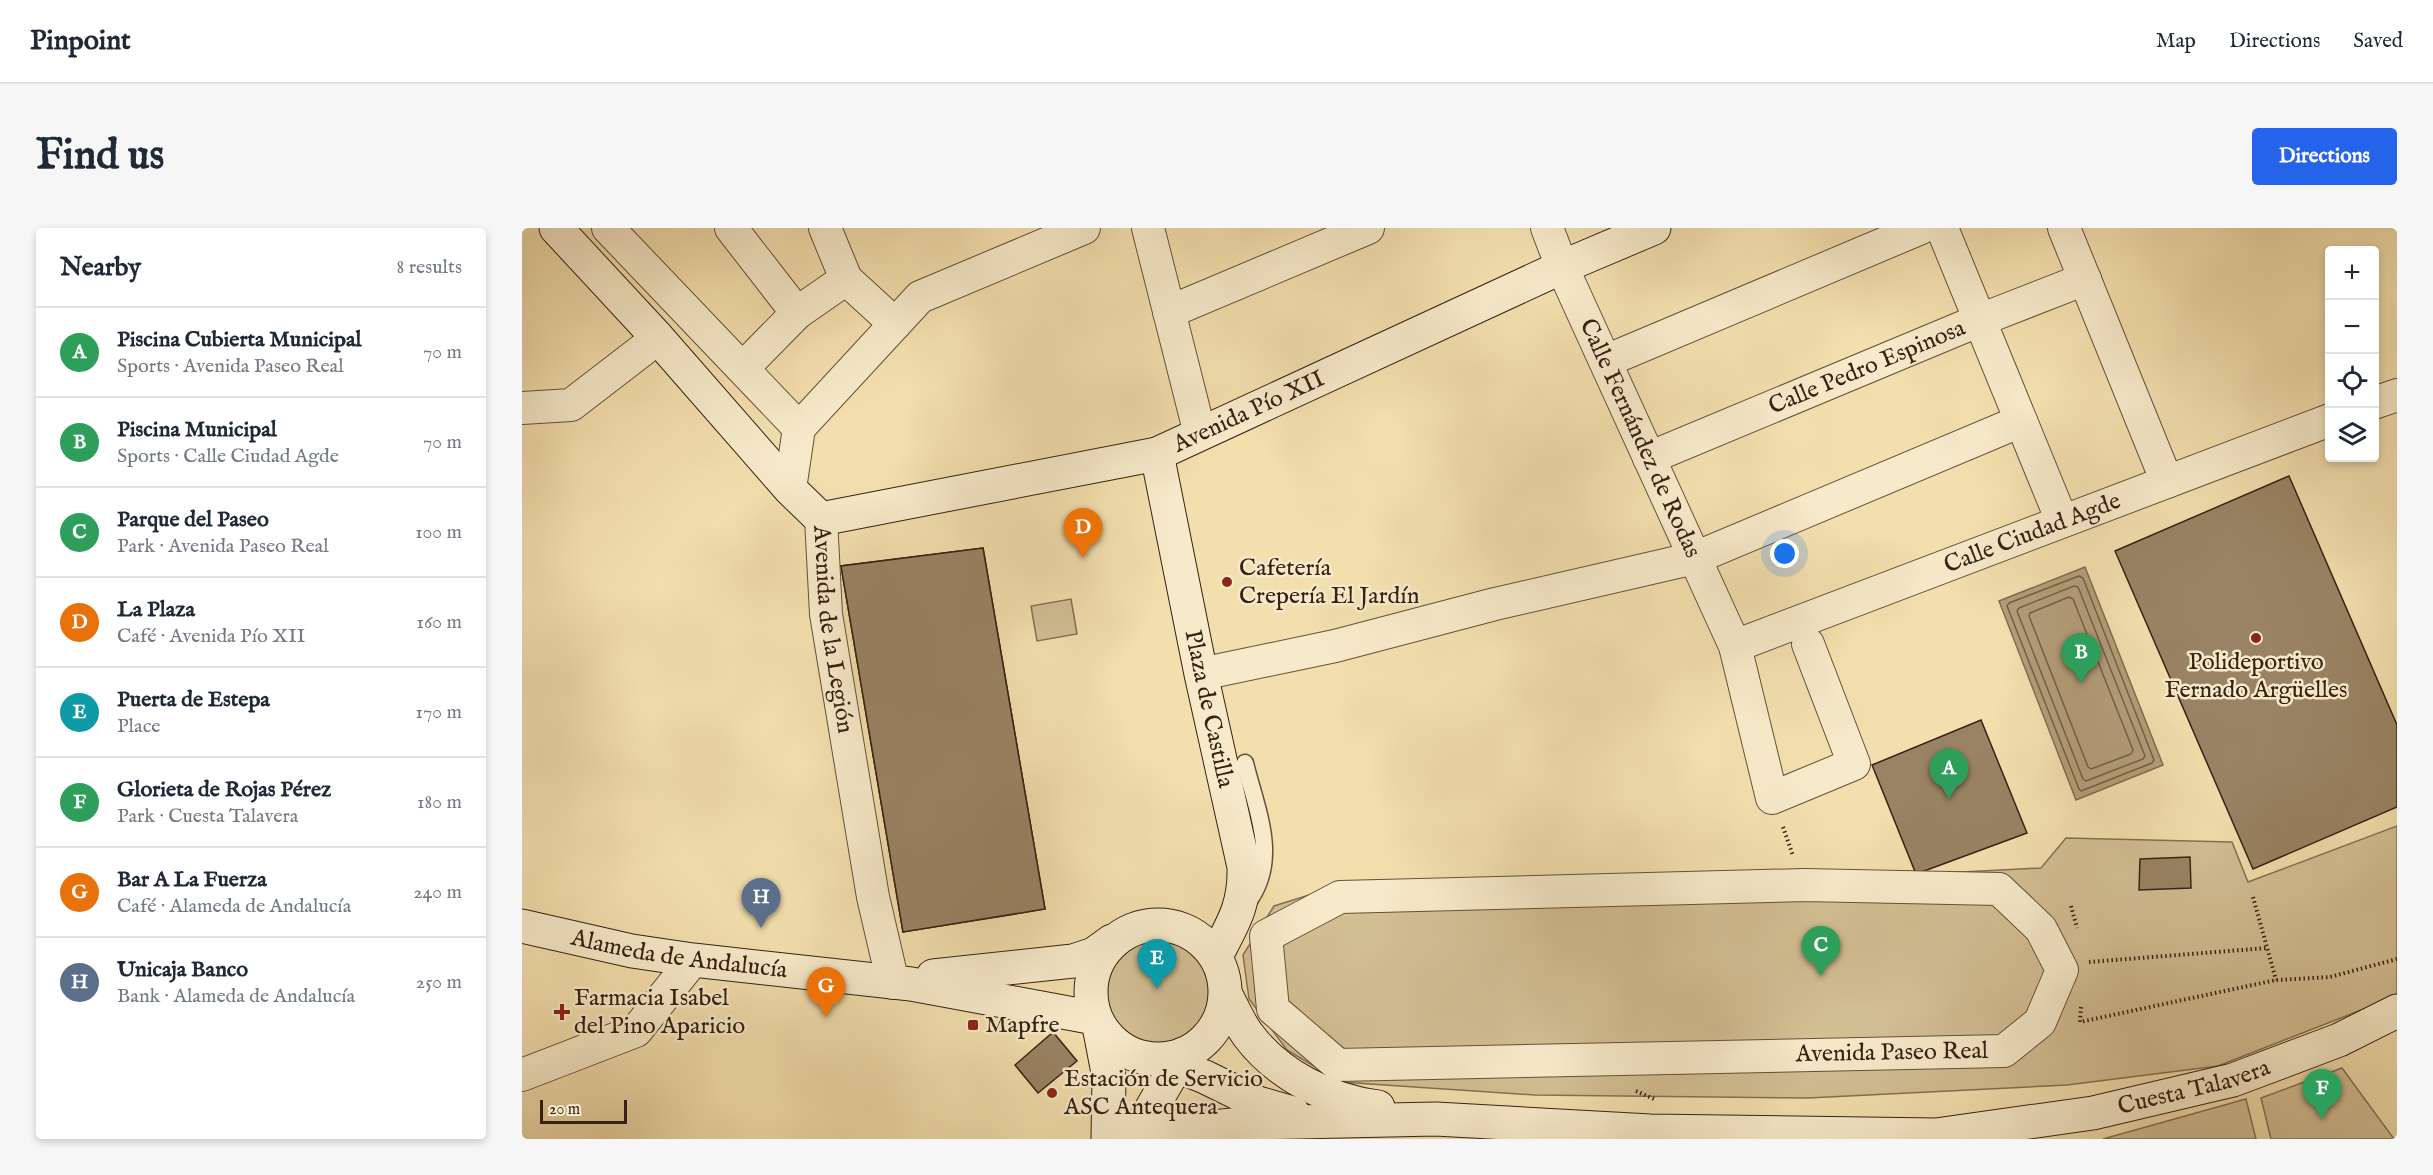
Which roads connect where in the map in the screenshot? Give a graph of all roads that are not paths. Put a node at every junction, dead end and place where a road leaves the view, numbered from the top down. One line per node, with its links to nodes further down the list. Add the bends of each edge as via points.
1 (556, 228): 20 (street, Avenida de la Legión)
2 (608, 228): 22 (street)
3 (731, 228): 17 (street)
4 (825, 228): 14 (street)
5 (1084, 228): 19 (street, via 920,297)
6 (1148, 228): 16 (street)
7 (1368, 228): 16 (street)
8 (1547, 228): 13 (street, Calle Fernández de Rodas)
9 (1654, 228): 13 (street, Avenida Pío XII)
10 (1921, 228): 21 (street)
11 (1942, 228): 18 (street)
12 (2064, 228): 15 (street)
13 (1563, 267): 21 (street, Calle Fernández de Rodas); 29 (street, Avenida Pío XII)
14 (846, 279): 17 (street); 19 (street)
15 (2085, 279): 18 (street, Calle Pedro Espinosa); 32 (street)
16 (1168, 312): 29 (street)
17 (797, 313): 22 (street)
18 (1980, 320): 26 (street); 31 (street, Calle Pedro Espinosa)
19 (895, 324): 28 (street)
20 (658, 338): 25 (street, via 571,405); 33 (street, Avenida de la Legión)
21 (1606, 361): 31 (street, Calle Fernández de Rodas)
22 (743, 368): 28 (street)
23 (2397, 395): 24 (street)
24 (2379, 401)
25 (522, 408)
26 (2021, 421): 35 (street); 36 (street)
27 (2325, 422): 32 (street, Calle Ciudad Agde)
28 (799, 428): 33 (street)
29 (1200, 434): 30 (street, Avenida Pío XII)
30 (1157, 454): 34 (street, Avenida Pío XII); 39 (street, Plaza de Castilla)
31 (1649, 458): 36 (street, Calle Fernández de Rodas)
32 (2167, 482): 35 (street, Calle Ciudad Agde)
33 (790, 489): 34 (street, Avenida de la Legión)
34 (821, 519): 47 (street, Avenida de la Legión, via 826,614 873,897)
35 (2062, 521): 38 (street, Calle Ciudad Agde)
36 (1695, 558): 38 (street, Calle Fernández de Rodas); 39 (street, via 1335,646)
37 (1808, 644): 38 (street, Calle Fernández de Rodas, via 1854,764 1772,798)
38 (1735, 646)
39 (1201, 674): 42 (street, Plaza de Castilla, via 1244,867 1243,897)
40 (1245, 763): 42 (lane, via 1263,836 1265,863 1255,892)
41 (1803, 885): 41 (street, Avenida Paseo Real, via 1340,897 1266,936 1273,1009 1338,1065 2004,1051 2040,1022 2062,970 2041,928 1999,890)
42 (1235, 919): 45 (street, Plaza de Castilla)
43 (522, 926): 46 (street, Alameda de Andalucía, via 632,951)
44 (1112, 941): 45 (street, via 1148,925 1167,925 1186,930); 47 (street, Alameda de Andalucía, via 1094,954 1074,961 938,975); 50 (street, via 1098,960 1091,982 1091,1005)
45 (1216, 956): 48 (street, via 1224,975)
46 (693, 960): 47 (street, Alameda de Andalucía); 53 (street, via 636,1031)
47 (902, 983): 50 (street, Alameda de Andalucía)
48 (1226, 995): 51 (street, via 1247,1033); 52 (street, via 1215,1028 1204,1041)
49 (2397, 1011): 60 (street, Cuesta Talavera, via 2339,1040 2233,1080 2093,1113 1936,1135)
50 (1097, 1022): 52 (street, via 1124,1051 1142,1058); 57 (street, via 1109,1078)
51 (1265, 1052): 54 (street, via 1270,1066 1269,1085 1260,1098); 55 (street, via 1304,1082 1339,1100)
52 (1174, 1060): 54 (street); 58 (street)
53 (522, 1075)
54 (1251, 1101): 56 (street, via 1284,1112)
55 (1436, 1119): 56 (street); 60 (street)
56 (1343, 1120): 59 (street, via 1252,1123)
57 (1108, 1127): 58 (street, via 1122,1126)
58 (1138, 1133): 59 (street, via 1180,1125)
59 (1183, 1134)
60 (1747, 1136)

